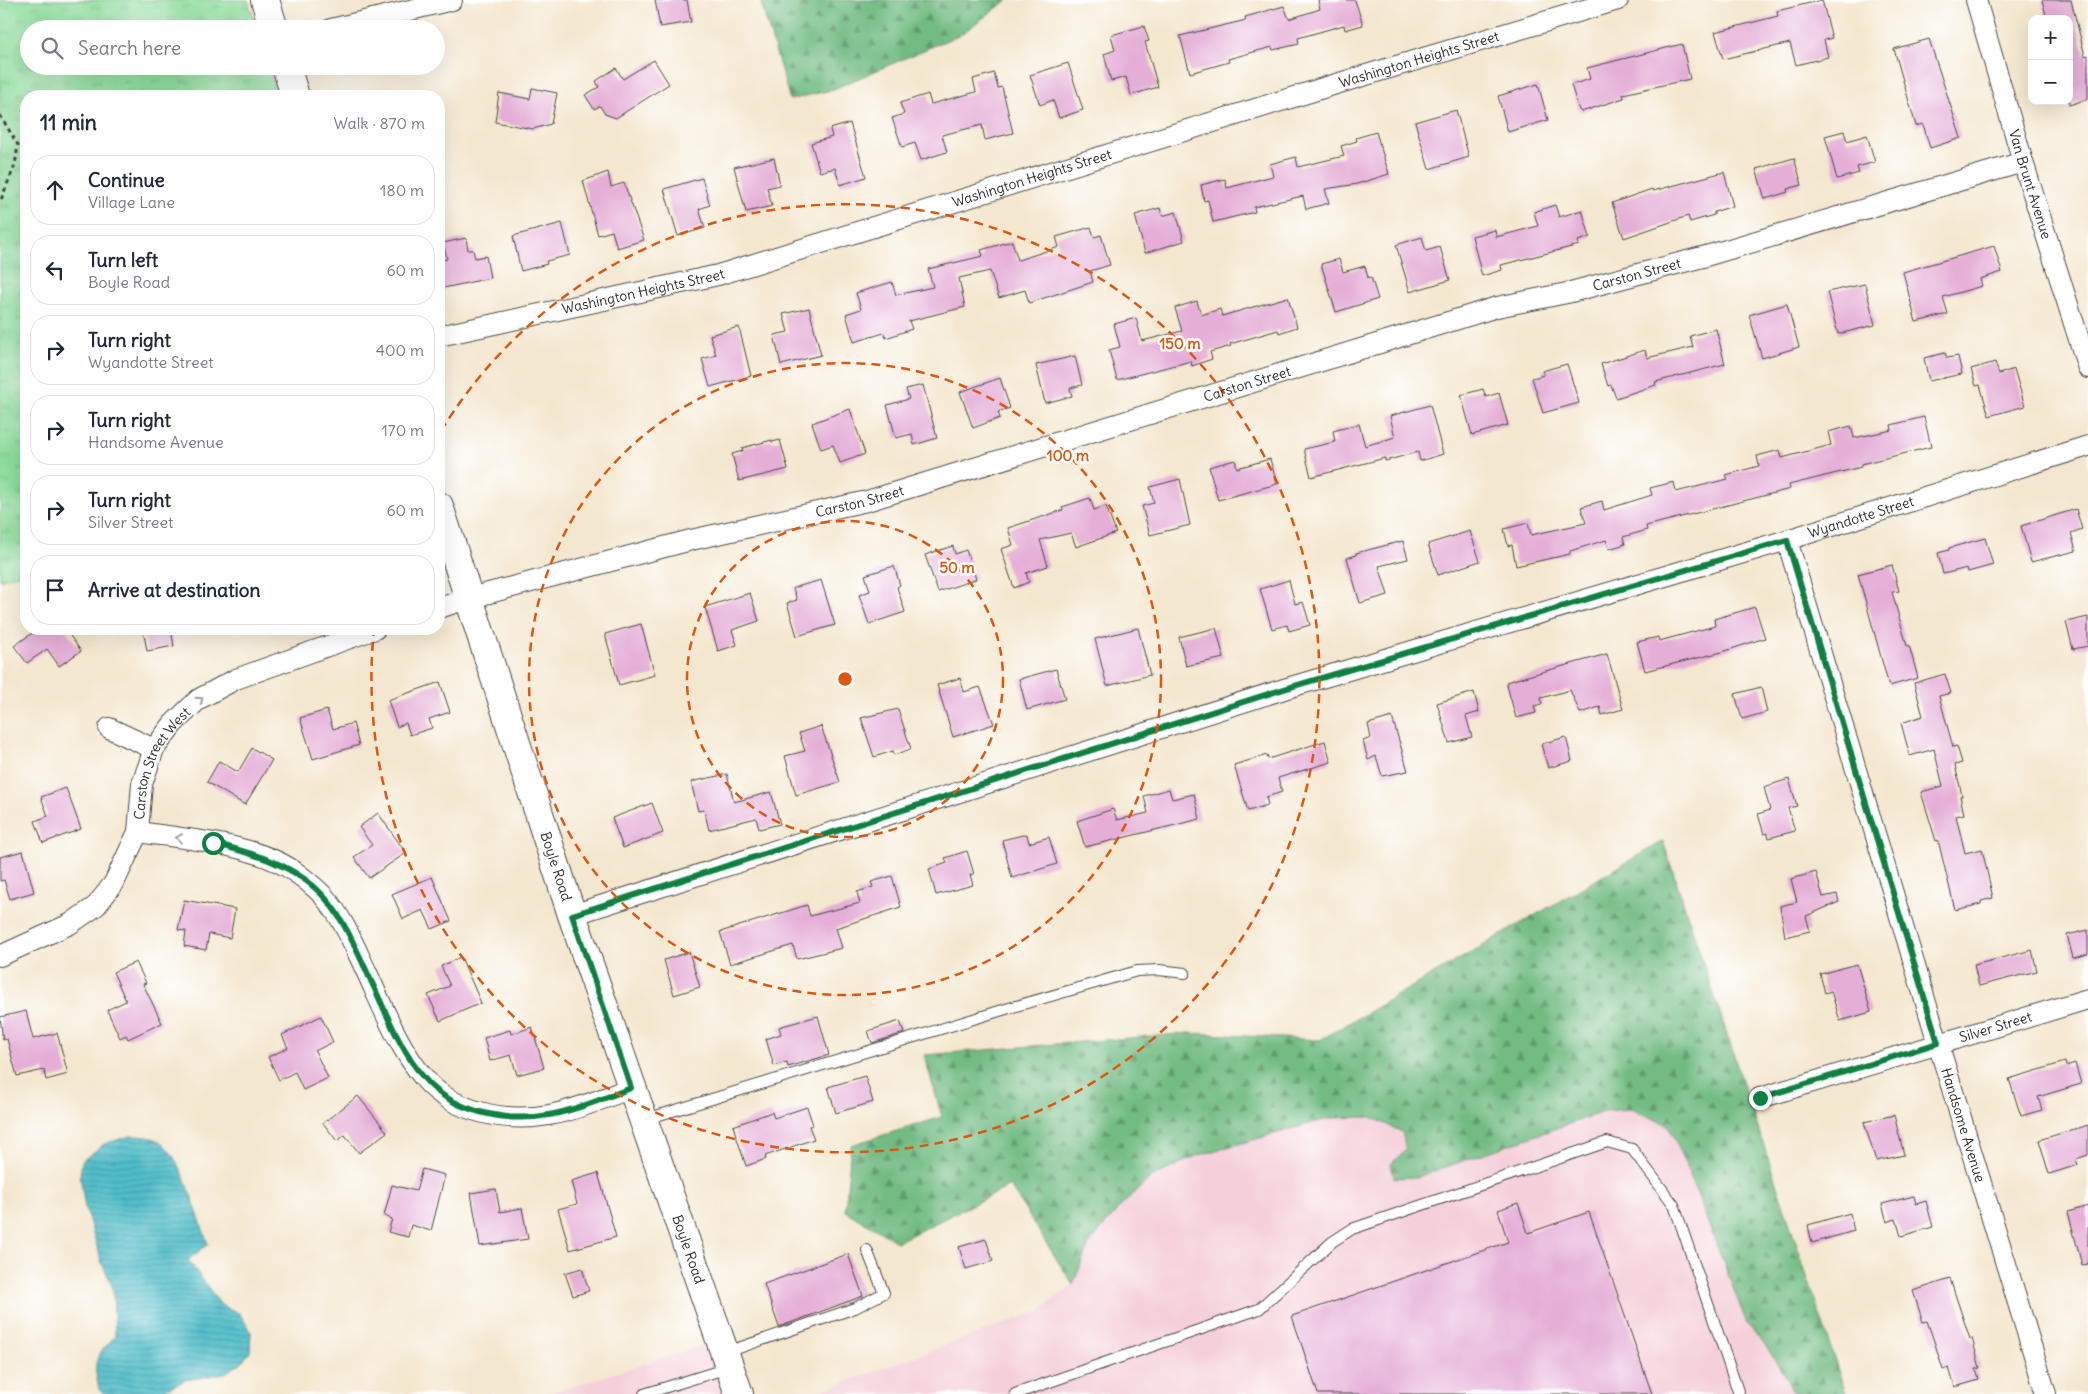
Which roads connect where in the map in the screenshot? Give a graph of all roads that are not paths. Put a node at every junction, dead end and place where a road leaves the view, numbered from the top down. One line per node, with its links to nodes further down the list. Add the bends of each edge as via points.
1 (265, 0): 5 (street)
2 (452, 0): 6 (street)
3 (1618, 0): 10 (street, Washington Heights Street, via 718,275)
4 (1976, 0): 9 (street, Van Brunt Avenue)
5 (271, 20)
6 (369, 20)
7 (289, 75): 8 (street)
8 (293, 90)
9 (2023, 162): 11 (street, Van Brunt Avenue); 15 (street, Carston Street, via 1706,256 1568,293 1497,307 867,501 691,540)
10 (445, 335)
11 (2088, 368)
12 (2088, 446): 14 (street, Wyandotte Street)
13 (445, 524): 15 (street, Boyle Road)
14 (1787, 540): 21 (street, Wyandotte Street, via 1284,689); 25 (street, Handsome Avenue)
15 (470, 598): 16 (street); 21 (street, Boyle Road)
16 (445, 606)
17 (358, 635): 19 (street, Carston Street West, one-way to 17, via 173,724 199,699 236,679)
18 (109, 728): 19 (street)
19 (154, 749): 20 (street, Carston Street West, via 142,784)
20 (138, 832): 22 (street, Carston Street West, via 114,883 96,906 70,924); 26 (street, one-way to 20, via 548,1116 489,1114 453,1104 424,1079 401,1046 353,943 327,899 296,873 262,856 213,843)
21 (572, 915): 26 (street, Boyle Road)
22 (0, 956)
23 (1186, 974): 28 (lane, via 1137,971)
24 (2088, 999): 25 (street, Silver Street)
25 (1938, 1043): 27 (street, Silver Street); 35 (street, Handsome Avenue)
26 (631, 1088): 28 (street, Boyle Road)
27 (1760, 1098)
28 (642, 1120): 30 (street, Boyle Road)
29 (867, 1250): 30 (lane, via 884,1294)
30 (728, 1360): 31 (lane); 32 (street, Boyle Road)
31 (644, 1394)
32 (739, 1394)
33 (1015, 1394): 34 (lane, via 1259,1309 1332,1242 1352,1229 1607,1142 1632,1149 1674,1205)
34 (1739, 1394)
35 (2046, 1394)

